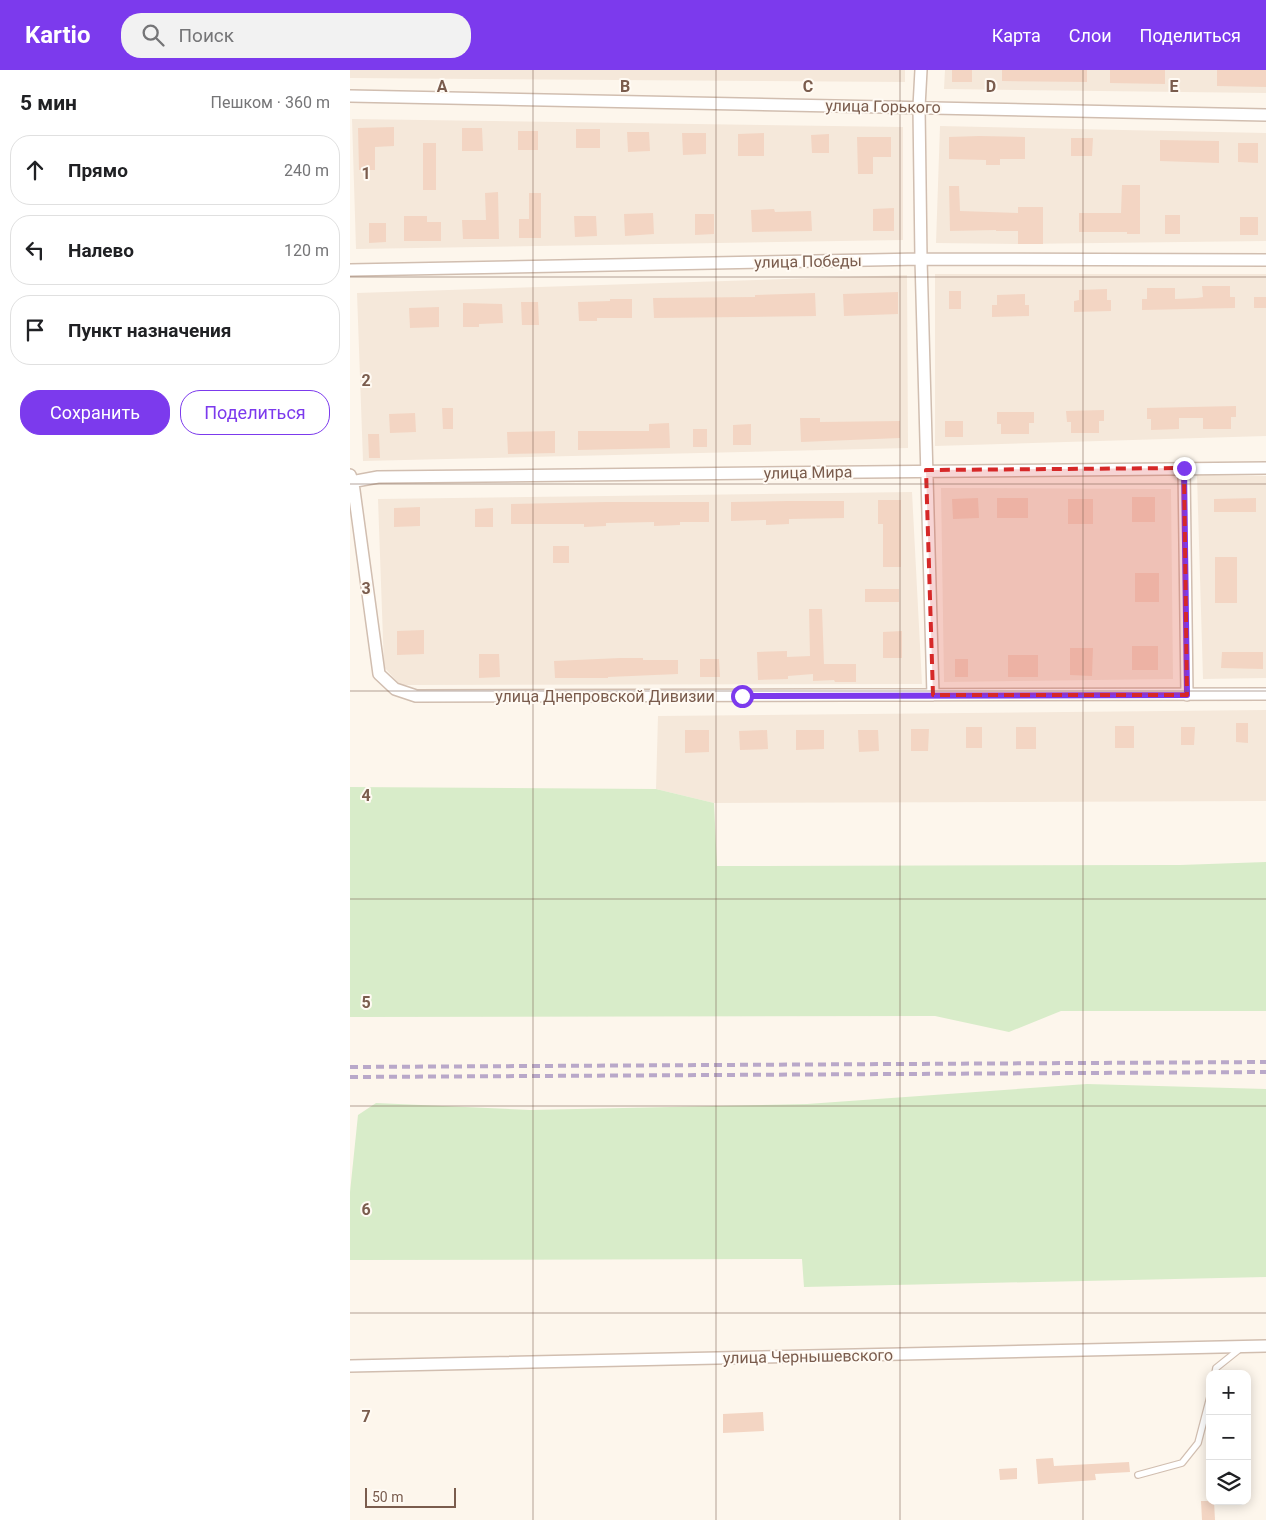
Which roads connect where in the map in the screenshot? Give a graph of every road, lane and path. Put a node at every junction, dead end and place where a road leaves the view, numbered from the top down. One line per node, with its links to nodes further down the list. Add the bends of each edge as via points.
1 (921, 70): 3 (street)
2 (350, 96): 3 (street, улица Горького)
3 (919, 107): 4 (street, улица Горького); 5 (street)
4 (1266, 115)
5 (921, 259): 6 (street, улица Победы); 7 (street, улица Победы); 10 (street)
6 (1266, 260)
7 (350, 270)
8 (1184, 468): 9 (street, улица Мира); 10 (street, улица Мира); 14 (street)
9 (1266, 468)
10 (926, 470): 11 (street, улица Мира, via 378,477); 13 (street)
11 (351, 481): 13 (street, улица Днепровской Дивизии, via 379,674 395,689 416,696)
12 (1266, 694): 14 (street, улица Днепровской Дивизии)
13 (933, 695): 14 (street, улица Днепровской Дивизии)
14 (1187, 695)
15 (1266, 1346): 16 (street, улица Чернышевского)
16 (1242, 1347): 17 (street, улица Чернышевского); 18 (lane)
17 (350, 1366)
18 (1216, 1370)
19 (1206, 1412): 20 (lane, via 1198,1443 1182,1463)
20 (1138, 1475)

